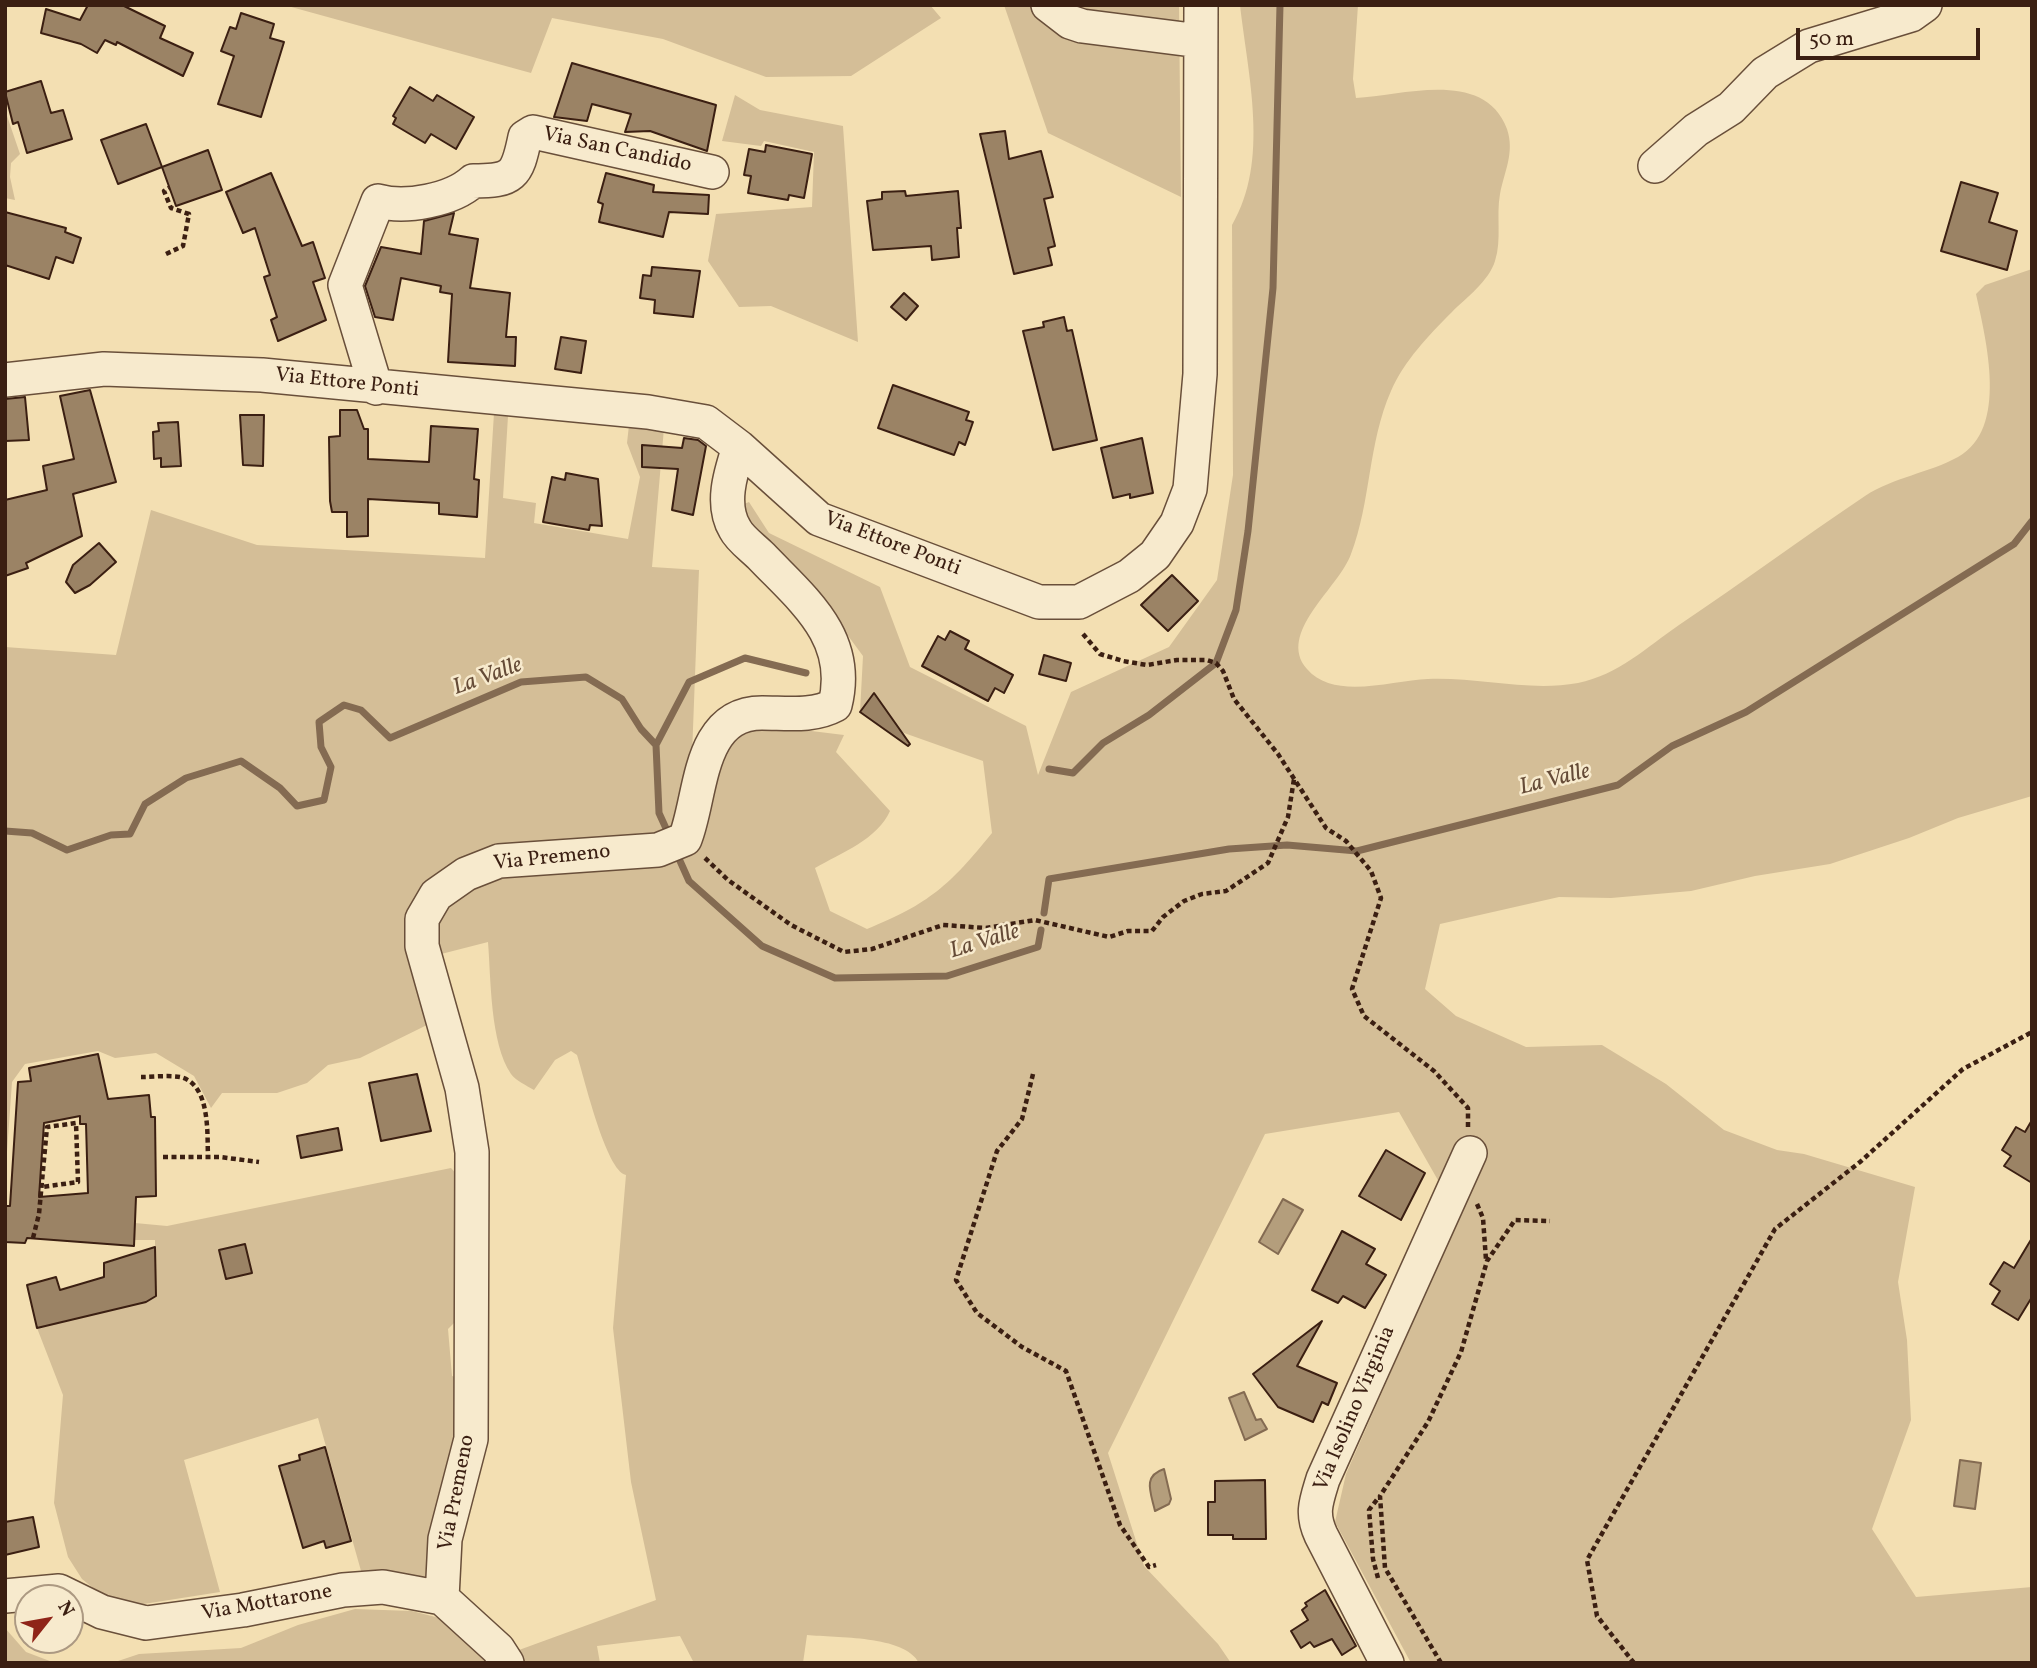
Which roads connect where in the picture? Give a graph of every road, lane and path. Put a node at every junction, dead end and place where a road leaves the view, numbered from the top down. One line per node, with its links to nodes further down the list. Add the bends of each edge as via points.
1 (1048, 5): 4 (street, via 1082,26)
2 (1201, 5): 4 (street, Via Ettore Ponti)
3 (1925, 5): 5 (street, via 1911,15 1809,46 1765,72 1731,108 1696,130)
4 (1200, 41): 11 (street, Via Ettore Ponti, via 1199,387 1190,489 1177,523 1154,555 1129,576 1079,602 1039,602 819,519)
5 (1655, 166)
6 (712, 172): 10 (street, Via San Candido, via 533,132 525,137 513,174 501,181 473,181 459,194 393,205 378,201 345,285)
7 (169, 188): 8 (path, via 164,191 172,208 189,214 183,246)
8 (166, 254)
9 (5, 380): 10 (street, Via Ettore Ponti, via 104,369 262,375)
10 (376, 388): 11 (street, Via Ettore Ponti, via 648,412 706,422)
11 (739, 447): 14 (street, via 726,486 734,529 822,620 841,682 835,705 820,713 750,713 723,726 705,759)
12 (1083, 634): 13 (path, via 1100,654 1123,662 1216,663 1234,699)
13 (1294, 778): 14 (path, via 1288,817 1268,863 1226,891 1184,901 1152,932 1128,931 1109,937 1035,920 986,928 943,926 872,949 844,952 780,917); 18 (path, via 1326,828 1346,841 1367,866 1381,898 1352,989 1364,1016 1434,1071)
14 (680, 838): 31 (street, Via Premeno, via 499,861 466,874 436,895 422,919 422,946 462,1088 472,1152 471,1439 445,1539)
15 (2032, 1032): 35 (path, via 1963,1069 1860,1162 1775,1228 1587,1560 1597,1616)
16 (1033, 1074): 28 (path, via 1022,1119 996,1151 957,1280 977,1312 1022,1347 1066,1371 1120,1525 1149,1567)
17 (141, 1077): 20 (path, via 182,1077 193,1085 205,1108)
18 (1459, 1097)
19 (163, 1157): 20 (path)
20 (208, 1158): 21 (path)
21 (258, 1162)
22 (1466, 1163): 26 (path, via 1483,1218); 33 (street, Via Isolino Virginia, via 1323,1479 1316,1504 1314,1519 1321,1535)
23 (42, 1187): 23 (path, via 47,1127 76,1123 78,1182); 25 (path)
24 (1550, 1221): 26 (path, via 1515,1220)
25 (33, 1238)
26 (1486, 1261): 27 (path, via 1461,1352 1428,1422)
27 (1380, 1496): 29 (path, via 1369,1510); 34 (path, via 1385,1568)
28 (1156, 1565)
29 (1380, 1589)
30 (5, 1596): 31 (street, Via Mottarone, via 59,1591 102,1612 146,1623 343,1590 383,1587)
31 (442, 1598): 32 (street, via 498,1649)
32 (507, 1663)
33 (1387, 1663)
34 (1441, 1663)
35 (1634, 1663)

